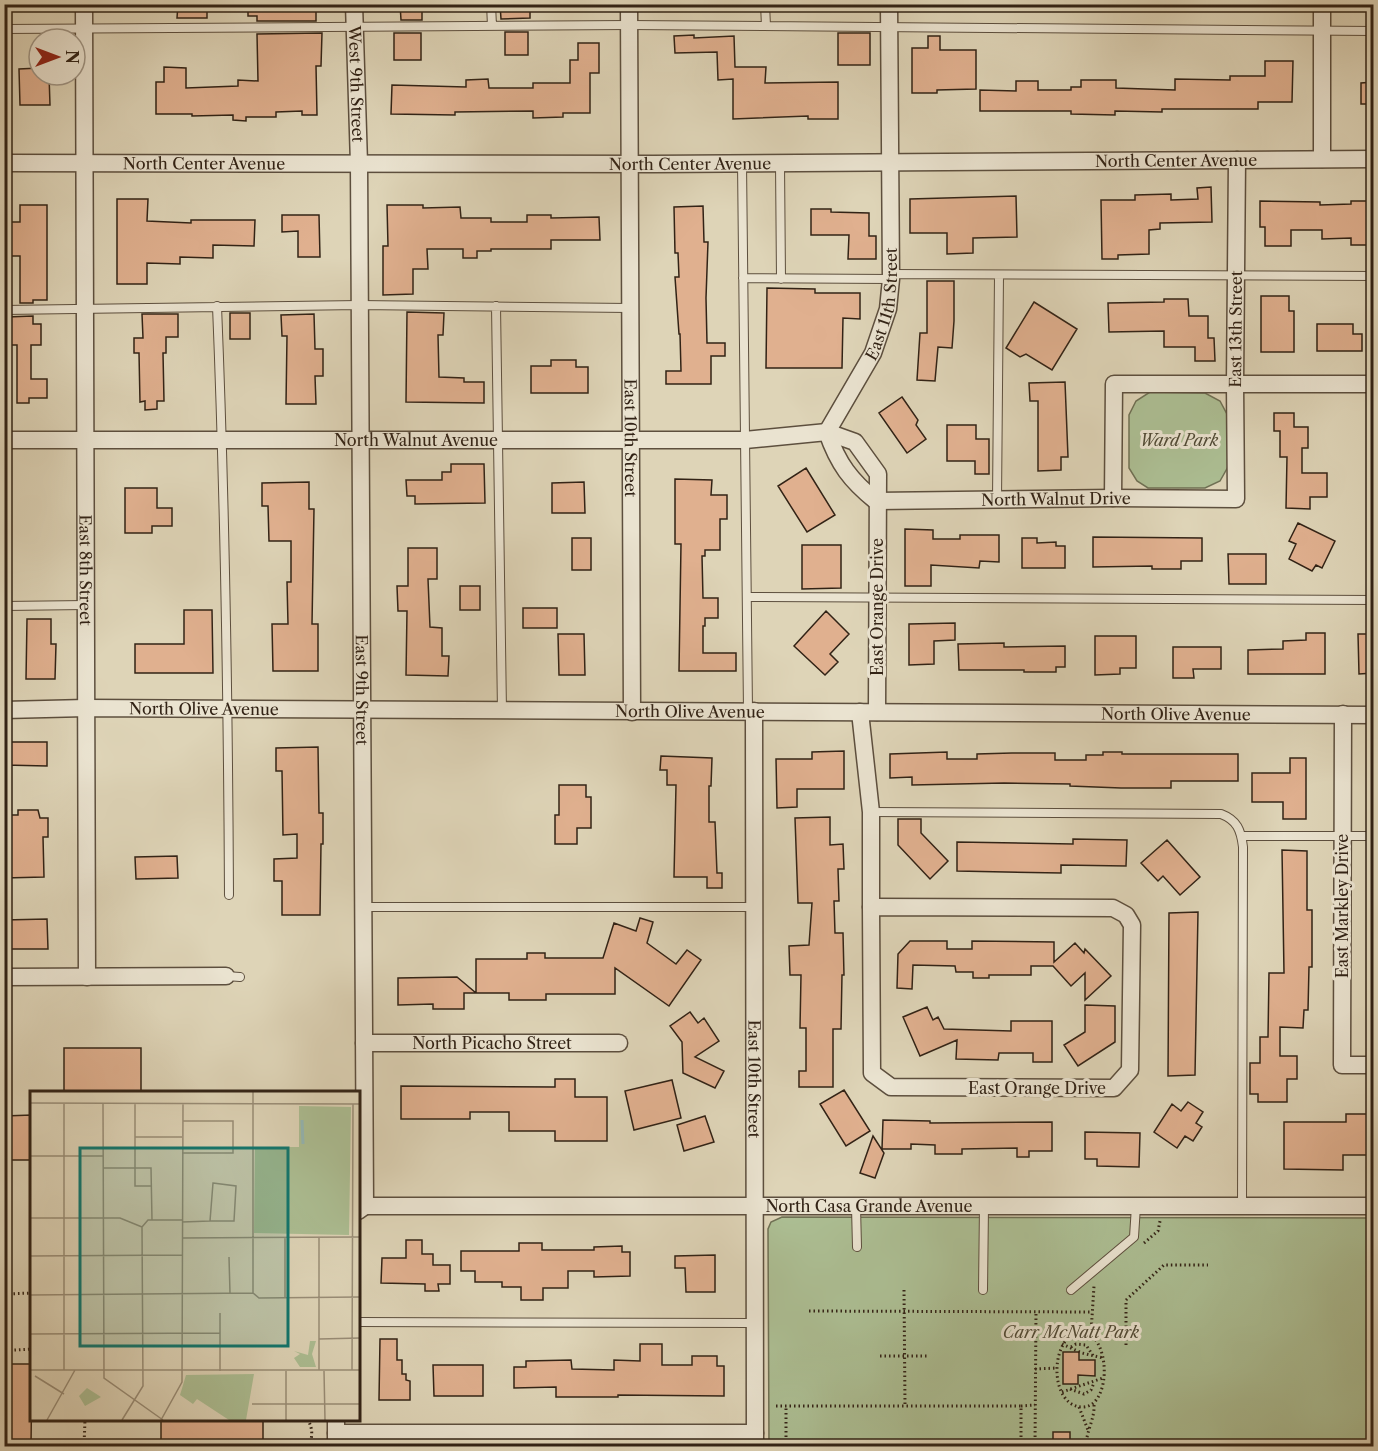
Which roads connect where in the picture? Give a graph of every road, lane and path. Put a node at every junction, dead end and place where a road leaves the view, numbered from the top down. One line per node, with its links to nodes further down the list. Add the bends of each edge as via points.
1 (84, 4): 11 (street, East 8th Street)
2 (354, 4): 12 (street, West 9th Street)
3 (491, 4): 9 (lane)
4 (629, 4): 8 (street, East 10th Street)
5 (765, 4): 10 (lane)
6 (889, 4): 13 (street, East 11th Street)
7 (1322, 4): 18 (street)
8 (629, 25): 9 (lane); 10 (lane); 29 (street, East 10th Street)
9 (492, 26): 12 (lane)
10 (766, 26): 13 (lane)
11 (84, 27)
12 (355, 27): 14 (lane); 28 (street, West 9th Street)
13 (889, 27): 18 (lane); 24 (street, East 11th Street)
14 (87, 28)
15 (4, 29): 16 (lane)
16 (27, 29)
17 (1374, 31): 18 (lane)
18 (1322, 32): 20 (street)
19 (84, 87): 23 (street, East 8th Street)
20 (1322, 159): 21 (street, North Center Avenue); 22 (street, North Center Avenue)
21 (1374, 159)
22 (1237, 160): 24 (street, North Center Avenue); 31 (street, East 13th Street)
23 (84, 162): 25 (street, North Center Avenue); 28 (street, North Center Avenue); 40 (street, East 8th Street)
24 (890, 162): 27 (street, North Center Avenue); 33 (street, East 11th Street)
25 (4, 163)
26 (742, 163): 27 (street, North Center Avenue); 29 (street, North Center Avenue); 34 (lane)
27 (780, 163): 35 (lane)
28 (358, 164): 29 (street, North Center Avenue); 36 (street, East 9th Street)
29 (630, 164): 39 (street, East 10th Street)
30 (999, 274): 31 (lane); 33 (lane); 54 (lane)
31 (1236, 275): 32 (lane); 42 (street, East 13th Street)
32 (1374, 276)
33 (891, 277): 35 (lane); 44 (street, East 11th Street, via 888,309 873,353)
34 (743, 278): 35 (lane); 51 (lane)
35 (781, 279)
36 (359, 305): 37 (lane); 38 (lane); 48 (street, East 9th Street)
37 (217, 306): 40 (lane); 47 (lane)
38 (496, 306): 39 (lane); 49 (lane)
39 (630, 308): 50 (street, East 10th Street)
40 (85, 309): 41 (lane); 46 (street, East 8th Street)
41 (4, 310)
42 (1235, 384): 43 (street); 52 (street, via 1114,384); 53 (street, East 13th Street)
43 (1374, 384)
44 (827, 432): 51 (street, North Walnut Avenue); 55 (street, via 835,455 857,486); 55 (street, East Orange Drive, via 855,442 878,474)
45 (4, 440): 46 (street, North Walnut Avenue)
46 (85, 440): 47 (street, North Walnut Avenue); 59 (street, East 8th Street)
47 (222, 440): 48 (street, North Walnut Avenue); 62 (lane)
48 (360, 440): 49 (street, North Walnut Avenue); 64 (street, East 9th Street)
49 (500, 440): 50 (street, North Walnut Avenue); 65 (lane)
50 (631, 440): 51 (street, North Walnut Avenue); 67 (street, East 10th Street)
51 (745, 440): 56 (lane)
52 (1113, 498): 53 (street, North Walnut Drive); 54 (street, North Walnut Drive)
53 (1236, 499)
54 (997, 500): 55 (street, North Walnut Drive)
55 (876, 501): 57 (street, East Orange Drive)
56 (747, 597): 57 (lane); 66 (lane)
57 (877, 598): 58 (lane); 69 (street, East Orange Drive)
58 (1374, 600)
59 (86, 605): 60 (lane); 61 (street, East 8th Street)
60 (4, 606)
61 (86, 708): 62 (street, North Olive Avenue); 63 (street, North Olive Avenue); 81 (street, East 8th Street)
62 (228, 709): 64 (street, North Olive Avenue); 76 (lane)
63 (4, 710)
64 (362, 710): 65 (street, North Olive Avenue); 77 (street, East 9th Street)
65 (502, 711): 67 (street, North Olive Avenue)
66 (751, 711): 67 (street, North Olive Avenue); 68 (street, North Olive Avenue); 78 (street, East 10th Street)
67 (632, 712)
68 (860, 712): 69 (street, North Olive Avenue); 72 (street, East Orange Drive)
69 (877, 712): 70 (street, North Olive Avenue)
70 (1343, 714): 71 (street, North Olive Avenue); 74 (street, East Markley Drive)
71 (1374, 715)
72 (872, 812): 73 (lane, via 1221,814 1237,825); 79 (street, East Orange Drive)
73 (1242, 836): 74 (lane); 88 (lane)
74 (1342, 836): 75 (lane); 85 (street, East Markley Drive, via 1342,1065)
75 (1374, 836)
76 (229, 895)
77 (363, 907): 78 (lane); 83 (street, East 9th Street)
78 (754, 907): 90 (street, East 10th Street)
79 (871, 907): 79 (street, East Orange Drive, via 872,1073 891,1087 1114,1088 1130,1070 1132,925 1126,915 1113,908)
80 (4, 977): 81 (street)
81 (87, 977): 82 (street)
82 (233, 977)
83 (364, 1043): 84 (street, North Picacho Street); 92 (street, East 9th Street)
84 (619, 1043)
85 (1374, 1065)
86 (984, 1206): 87 (street, North Casa Grande Avenue); 91 (street, North Casa Grande Avenue); 96 (lane)
87 (1136, 1206): 88 (street, North Casa Grande Avenue); 97 (lane, via 1134,1237)
88 (1242, 1206): 89 (street, North Casa Grande Avenue)
89 (1374, 1206)
90 (755, 1207): 91 (street, North Casa Grande Avenue); 92 (street, North Casa Grande Avenue); 104 (street, East 10th Street)
91 (856, 1207): 93 (lane)
92 (362, 1209)
93 (857, 1247)
94 (1208, 1265): 108 (path, via 1164,1265 1126,1300)
95 (904, 1290): 101 (path)
96 (983, 1290)
97 (1071, 1290)
98 (30, 1293): 99 (path)
99 (5, 1294): 106 (path)
100 (809, 1311): 101 (path)
101 (904, 1311): 102 (path); 113 (path)
102 (1036, 1312): 105 (path, via 1092,1312); 118 (path)
103 (360, 1322): 104 (lane)
104 (755, 1323): 134 (street, East 10th Street)
105 (1091, 1333): 107 (path, via 1081,1330); 116 (path)
106 (5, 1338): 111 (path)
107 (1062, 1344): 109 (path); 117 (path)
108 (1126, 1346)
109 (1071, 1347): 115 (path); 115 (path, via 1086,1345)
110 (30, 1349): 111 (path)
111 (5, 1354)
112 (880, 1356): 113 (path)
113 (904, 1356): 114 (path); 127 (path)
114 (928, 1356)
115 (1094, 1357): 116 (path)
116 (1102, 1358): 119 (path)
117 (1057, 1368): 118 (path); 122 (path)
118 (1035, 1369): 124 (path)
119 (1104, 1377): 120 (path); 123 (path)
120 (1095, 1381): 121 (path); 121 (path, via 1088,1393)
121 (1070, 1389): 122 (path)
122 (1062, 1392): 129 (path)
123 (1094, 1404): 129 (path); 132 (path)
124 (1035, 1405): 128 (path); 139 (path)
125 (776, 1406): 126 (path)
126 (786, 1406): 127 (path); 137 (path)
127 (905, 1406): 128 (path)
128 (1021, 1406): 138 (path)
129 (1079, 1407): 132 (path)
130 (85, 1421): 135 (path)
131 (309, 1421): 136 (path, via 312,1428)
132 (1088, 1430): 140 (path)
133 (336, 1433): 134 (street)
134 (755, 1440)
135 (84, 1446)
136 (308, 1446)
137 (786, 1446)
138 (1022, 1446)
139 (1035, 1446)
140 (1086, 1446)

